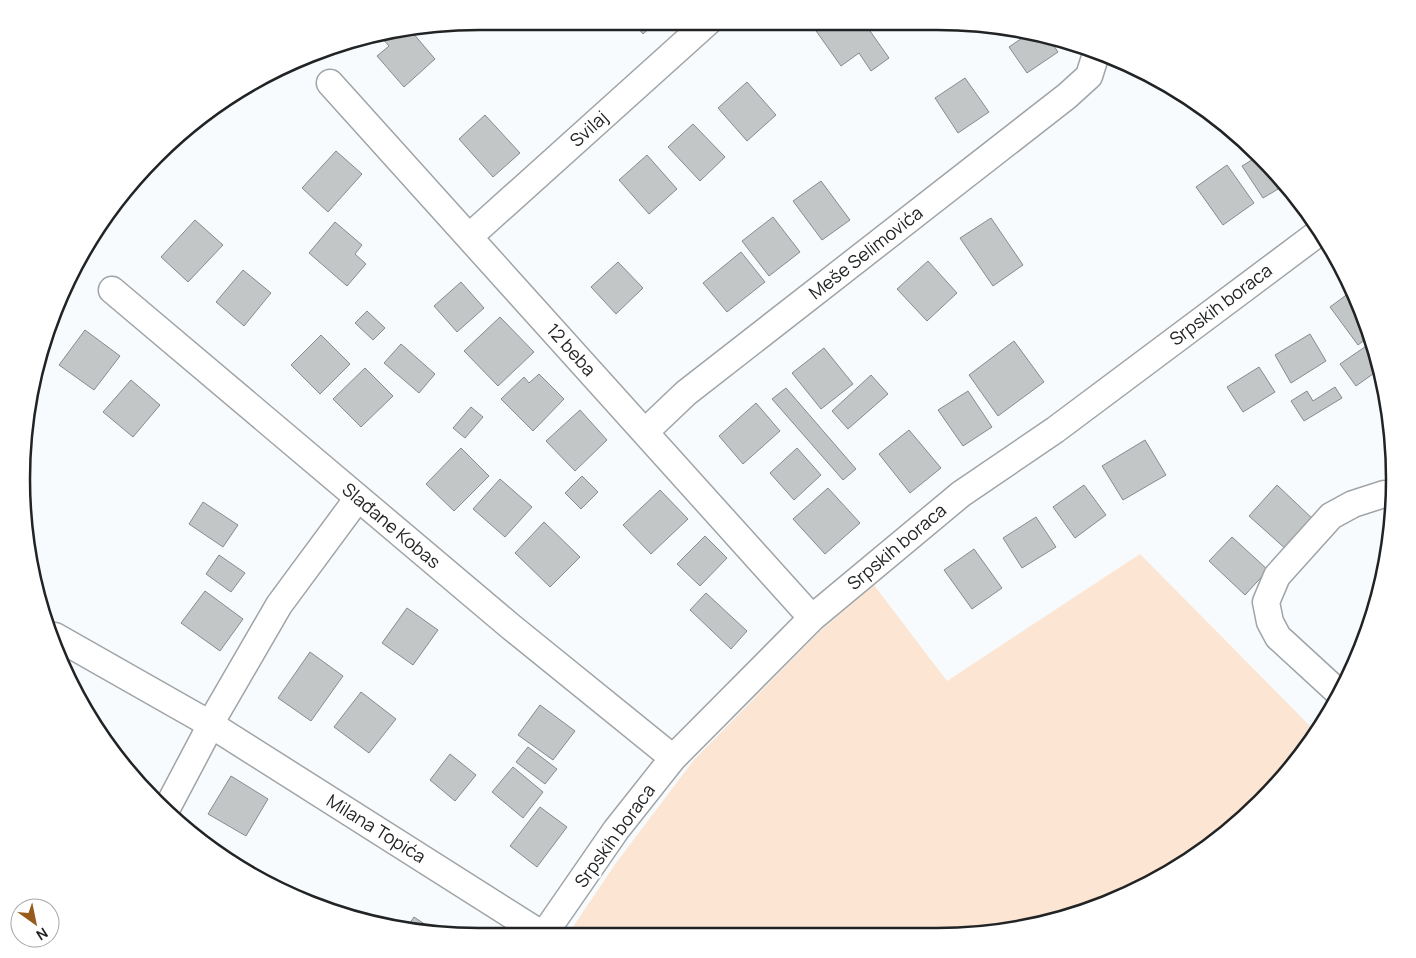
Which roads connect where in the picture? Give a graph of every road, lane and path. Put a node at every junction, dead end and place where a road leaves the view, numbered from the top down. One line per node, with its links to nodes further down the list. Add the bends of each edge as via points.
1 (699, 30): 5 (street, Svilaj)
2 (1092, 65): 7 (street, Meše Selimovića, via 1067,96 686,393)
3 (330, 83): 5 (street, 12 beba)
4 (1314, 236): 10 (street, Srpskih boraca, via 1055,430 961,494)
5 (469, 237): 7 (street, 12 beba)
6 (112, 290): 9 (street, Slađane Kobas)
7 (644, 432): 10 (street, 12 beba)
8 (1384, 494): 12 (street, via 1353,504 1331,516 1277,576 1266,602 1270,622 1278,637)
9 (358, 498): 13 (street, via 279,605); 14 (street, Slađane Kobas)
10 (812, 618): 14 (street, Srpskih boraca)
11 (60, 639): 13 (street, Milana Topića)
12 (1334, 689)
13 (210, 724): 15 (street); 16 (street, Milana Topića)
14 (673, 758): 17 (street, Srpskih boraca, via 616,830)
15 (169, 803)
16 (530, 928)
17 (549, 928)

